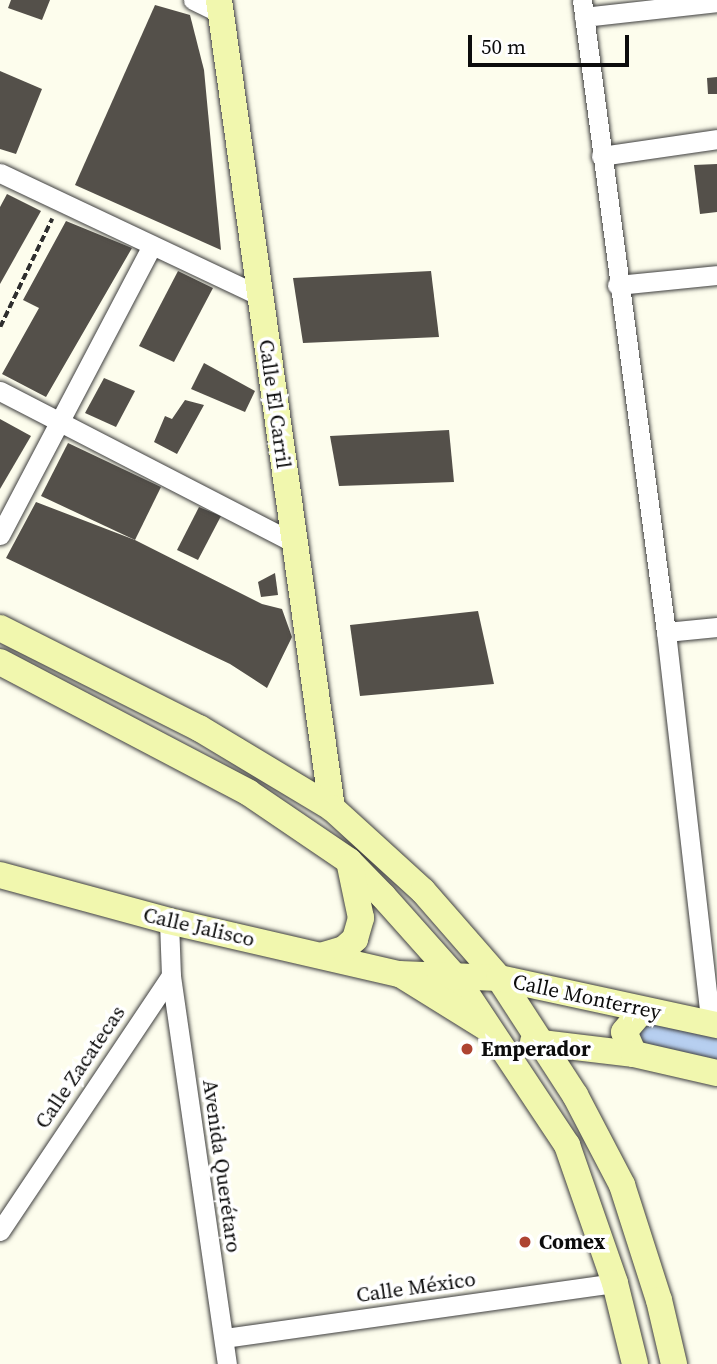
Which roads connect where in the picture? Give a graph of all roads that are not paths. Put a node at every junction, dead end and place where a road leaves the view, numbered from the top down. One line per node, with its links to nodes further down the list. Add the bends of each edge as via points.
1 (193, 0): 3 (street)
2 (717, 2): 4 (street)
3 (219, 6): 11 (main road, Calle El Carril)
4 (583, 9): 6 (street)
5 (717, 139): 6 (street)
6 (601, 156): 10 (street)
7 (0, 173): 8 (street)
8 (152, 246): 11 (street); 13 (street)
9 (717, 275): 10 (street)
10 (617, 285): 18 (street)
11 (260, 296): 15 (main road, Calle El Carril)
12 (0, 391): 13 (street)
13 (61, 423): 14 (street); 15 (street)
14 (0, 535)
15 (295, 543): 20 (main road, Calle El Carril)
16 (717, 627): 18 (street)
17 (0, 628): 20 (main road, via 199,728)
18 (666, 632): 30 (street)
19 (0, 662): 21 (main road, via 249,793)
20 (332, 808): 28 (main road, via 423,891)
21 (349, 861): 24 (main road, via 361,918 355,939); 27 (main road)
22 (0, 875): 23 (main road, Calle Jalisco)
23 (169, 921): 24 (main road, Calle Jalisco); 26 (street)
24 (324, 956): 25 (main road, Calle Jalisco)
25 (399, 974): 27 (main road, Calle Jalisco); 31 (main road, Calle Jalisco)
26 (171, 976): 37 (street, Calle Zacatecas); 39 (street, Avenida Querétaro)
27 (456, 978): 28 (main road, Calle Monterrey); 31 (main road)
28 (499, 978): 29 (main road, Calle Monterrey); 32 (main road)
29 (653, 1013): 30 (main road, Calle Monterrey); 34 (main road, via 640,1013 624,1032)
30 (714, 1024)
31 (498, 1035): 32 (main road); 38 (main road, via 567,1145)
32 (542, 1044): 33 (main road); 36 (main road)
33 (592, 1052): 34 (main road); 36 (main road, via 579,1064)
34 (634, 1054): 35 (main road)
35 (717, 1073)
36 (575, 1095): 42 (main road, via 622,1185)
37 (0, 1231)
38 (615, 1283): 39 (street, Calle México); 41 (main road)
39 (224, 1338): 40 (street, Avenida Querétaro)
40 (227, 1364)
41 (635, 1364)
42 (674, 1364)

